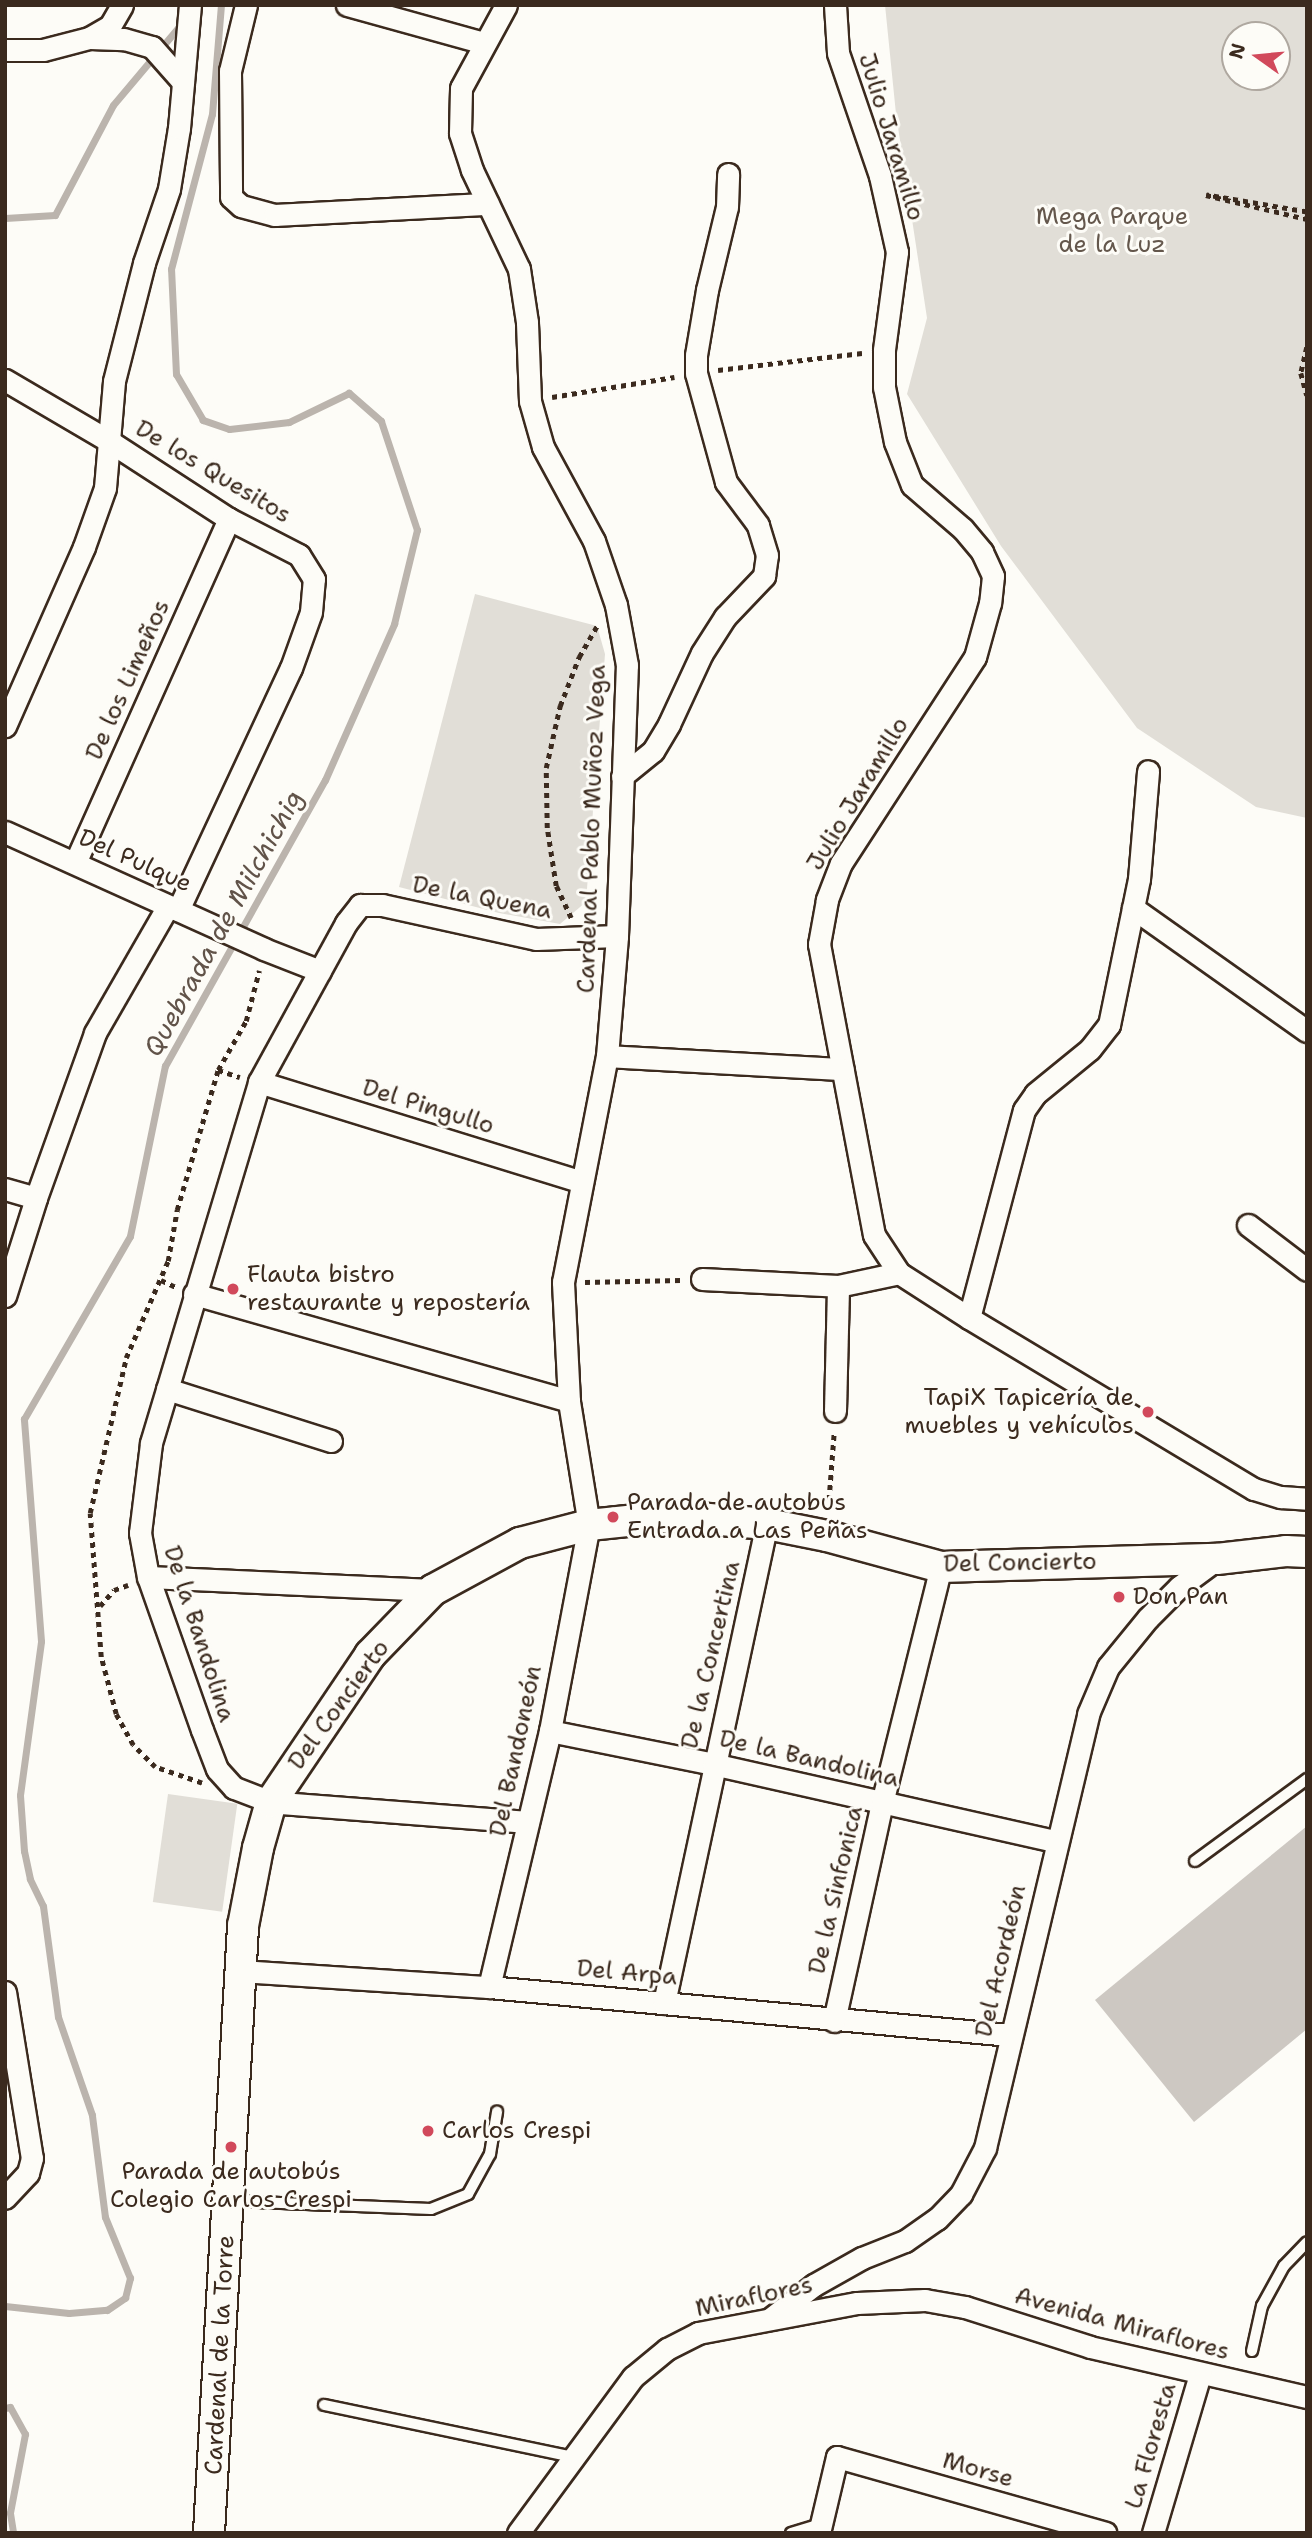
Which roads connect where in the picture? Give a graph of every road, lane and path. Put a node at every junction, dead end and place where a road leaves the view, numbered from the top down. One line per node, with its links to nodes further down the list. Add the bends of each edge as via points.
1 (122, 5): 7 (street, via 110,26)
2 (190, 5): 10 (street, De los Quesitos)
3 (347, 5): 8 (street)
4 (506, 5): 8 (street, Cardenal Pablo Muñoz Vega)
5 (835, 5): 34 (street, Julio Jaramillo, via 838,53 880,176 897,252 884,350 884,387 895,442 912,485 963,529 982,552 993,576 975,657 841,863 827,900 819,944)
6 (244, 9): 12 (street, via 230,71 231,197 250,210 275,215)
7 (89, 38): 9 (street, via 43,50); 10 (street, via 124,39 152,47)
8 (484, 43): 12 (street, Cardenal Pablo Muñoz Vega, via 461,88 460,133)
9 (5, 50)
10 (183, 82): 18 (street, De los Quesitos, via 169,188 144,262 114,380)
11 (728, 174): 23 (street, via 727,207 707,290 696,373 726,482 758,525 767,555 764,576 725,617 702,653 653,751)
12 (488, 204): 20 (street, Cardenal Pablo Muñoz Vega, via 519,269 527,322 530,401 543,447 594,541)
13 (1307, 212): 14 (path, via 1206,195)
14 (1307, 219)
15 (1307, 347): 17 (path, via 1301,373)
16 (5, 380): 18 (street)
17 (1307, 396)
18 (109, 441): 19 (street, De los Quesitos); 21 (street, via 105,488 84,547)
19 (229, 519): 25 (street, De los Limeños); 26 (street, De los Quesitos, via 299,555 314,579 311,612 291,668)
20 (616, 605): 23 (street, Cardenal Pablo Muñoz Vega, via 628,665); 30 (path, via 579,657 559,706 546,768 547,828 556,886 570,915)
21 (5, 726)
22 (1148, 771): 27 (street)
23 (622, 776): 29 (street, Cardenal Pablo Muñoz Vega)
24 (5, 832): 25 (street, Del Pulque)
25 (75, 863): 26 (street, Del Pulque)
26 (173, 908): 31 (street, Del Pulque); 38 (street, De los Quesitos, via 95,1033)
27 (1133, 908): 32 (street); 47 (street, via 1110,1025 1090,1049 1035,1094 1024,1110)
28 (346, 923): 30 (street, De la Quena, via 360,905 382,905 536,939); 31 (street, De la Bandolina)
29 (618, 936): 30 (street, De la Quena); 33 (street, Cardenal Pablo Muñoz Vega)
30 (573, 940)
31 (320, 971): 35 (street, De la Bandolina)
32 (1307, 1031)
33 (607, 1056): 34 (street); 36 (street, Cardenal Pablo Muñoz Vega)
34 (843, 1069): 41 (street, Julio Jaramillo, via 874,1235)
35 (259, 1082): 36 (street, Del Pingullo); 45 (street, De la Bandolina)
36 (582, 1182): 43 (street, Cardenal Pablo Muñoz Vega)
37 (5, 1189): 38 (street)
38 (36, 1198): 46 (street, De los Quesitos)
39 (1248, 1225): 40 (street)
40 (1307, 1270)
41 (899, 1273): 44 (street); 47 (street, Julio Jaramillo)
42 (702, 1279): 43 (path); 44 (street)
43 (563, 1282): 49 (street, Cardenal Pablo Muñoz Vega)
44 (838, 1286): 50 (street)
45 (194, 1294): 48 (street, De la Bandolina); 49 (street)
46 (5, 1296)
47 (969, 1318): 52 (street, Julio Jaramillo, via 1254,1489)
48 (167, 1389): 51 (street); 59 (street, De la Bandolina, via 151,1443 140,1534)
49 (569, 1401): 54 (street, Cardenal Pablo Muñoz Vega)
50 (835, 1411): 55 (path)
51 (331, 1441)
52 (1307, 1499)
53 (767, 1524): 54 (street, Del Concierto, via 675,1516); 55 (street, Del Concierto); 63 (street, De la Concertina)
54 (589, 1525): 60 (street, Del Concierto, via 520,1543); 62 (street, Del Bandoneón)
55 (827, 1536): 58 (street, Del Concierto)
56 (1307, 1552): 57 (street, Del Concierto)
57 (1217, 1559): 58 (street, Del Concierto); 68 (street, Del Acordeón, via 1163,1602 1108,1667 1088,1714)
58 (941, 1567): 66 (street, De la Sinfonica)
59 (148, 1577): 60 (street); 61 (path, via 114,1590); 65 (street, De la Bandolina, via 217,1769 234,1788)
60 (433, 1590): 65 (street, Del Concierto, via 370,1655)
61 (99, 1607)
62 (550, 1731): 63 (street, De la Bandolina); 67 (street, Del Bandoneón)
63 (713, 1764): 66 (street, De la Bandolina); 73 (street, De la Concertina)
64 (1307, 1780): 69 (lane)
65 (271, 1802): 67 (street, De la Bandolina); 70 (street, Cardenal de la Torre, via 244,1915)
66 (882, 1804): 68 (street, De la Bandolina); 74 (street, De la Sinfonica)
67 (528, 1822): 71 (street, Del Bandoneón)
68 (1056, 1841): 75 (street, Del Acordeón)
69 (1195, 1861)
70 (239, 1971): 71 (street, Del Arpa); 79 (street, Cardenal de la Torre)
71 (489, 1987): 73 (street, Del Arpa)
72 (5, 1992): 76 (street)
73 (664, 2003): 74 (street, Del Arpa)
74 (834, 2021): 75 (street, Del Arpa)
75 (1010, 2035): 82 (street, Del Acordeón, via 985,2148 961,2194 937,2219 905,2241 814,2285)
76 (13, 2095): 78 (street, via 32,2158 28,2173)
77 (497, 2112): 79 (lane, via 490,2154 468,2194 430,2209)
78 (5, 2198)
79 (228, 2201): 89 (street, Cardenal de la Torre)
80 (1307, 2242): 83 (lane, via 1284,2266 1262,2306)
81 (925, 2300): 82 (street, Miraflores, via 857,2303); 84 (street, Avenida Miraflores, via 965,2307 1090,2347)
82 (771, 2318): 87 (street, Miraflores, via 698,2333 667,2348 633,2378)
83 (1252, 2351)
84 (1200, 2374): 85 (street, Avenida Miraflores); 93 (street, La Floresta)
85 (1307, 2397)
86 (324, 2405): 87 (lane)
87 (572, 2457): 90 (street, Miraflores)
88 (820, 2528): 91 (lane); 92 (street, Morse, via 837,2457)
89 (209, 2533)
90 (517, 2533)
91 (791, 2533)
92 (1105, 2533)
93 (1153, 2533)

